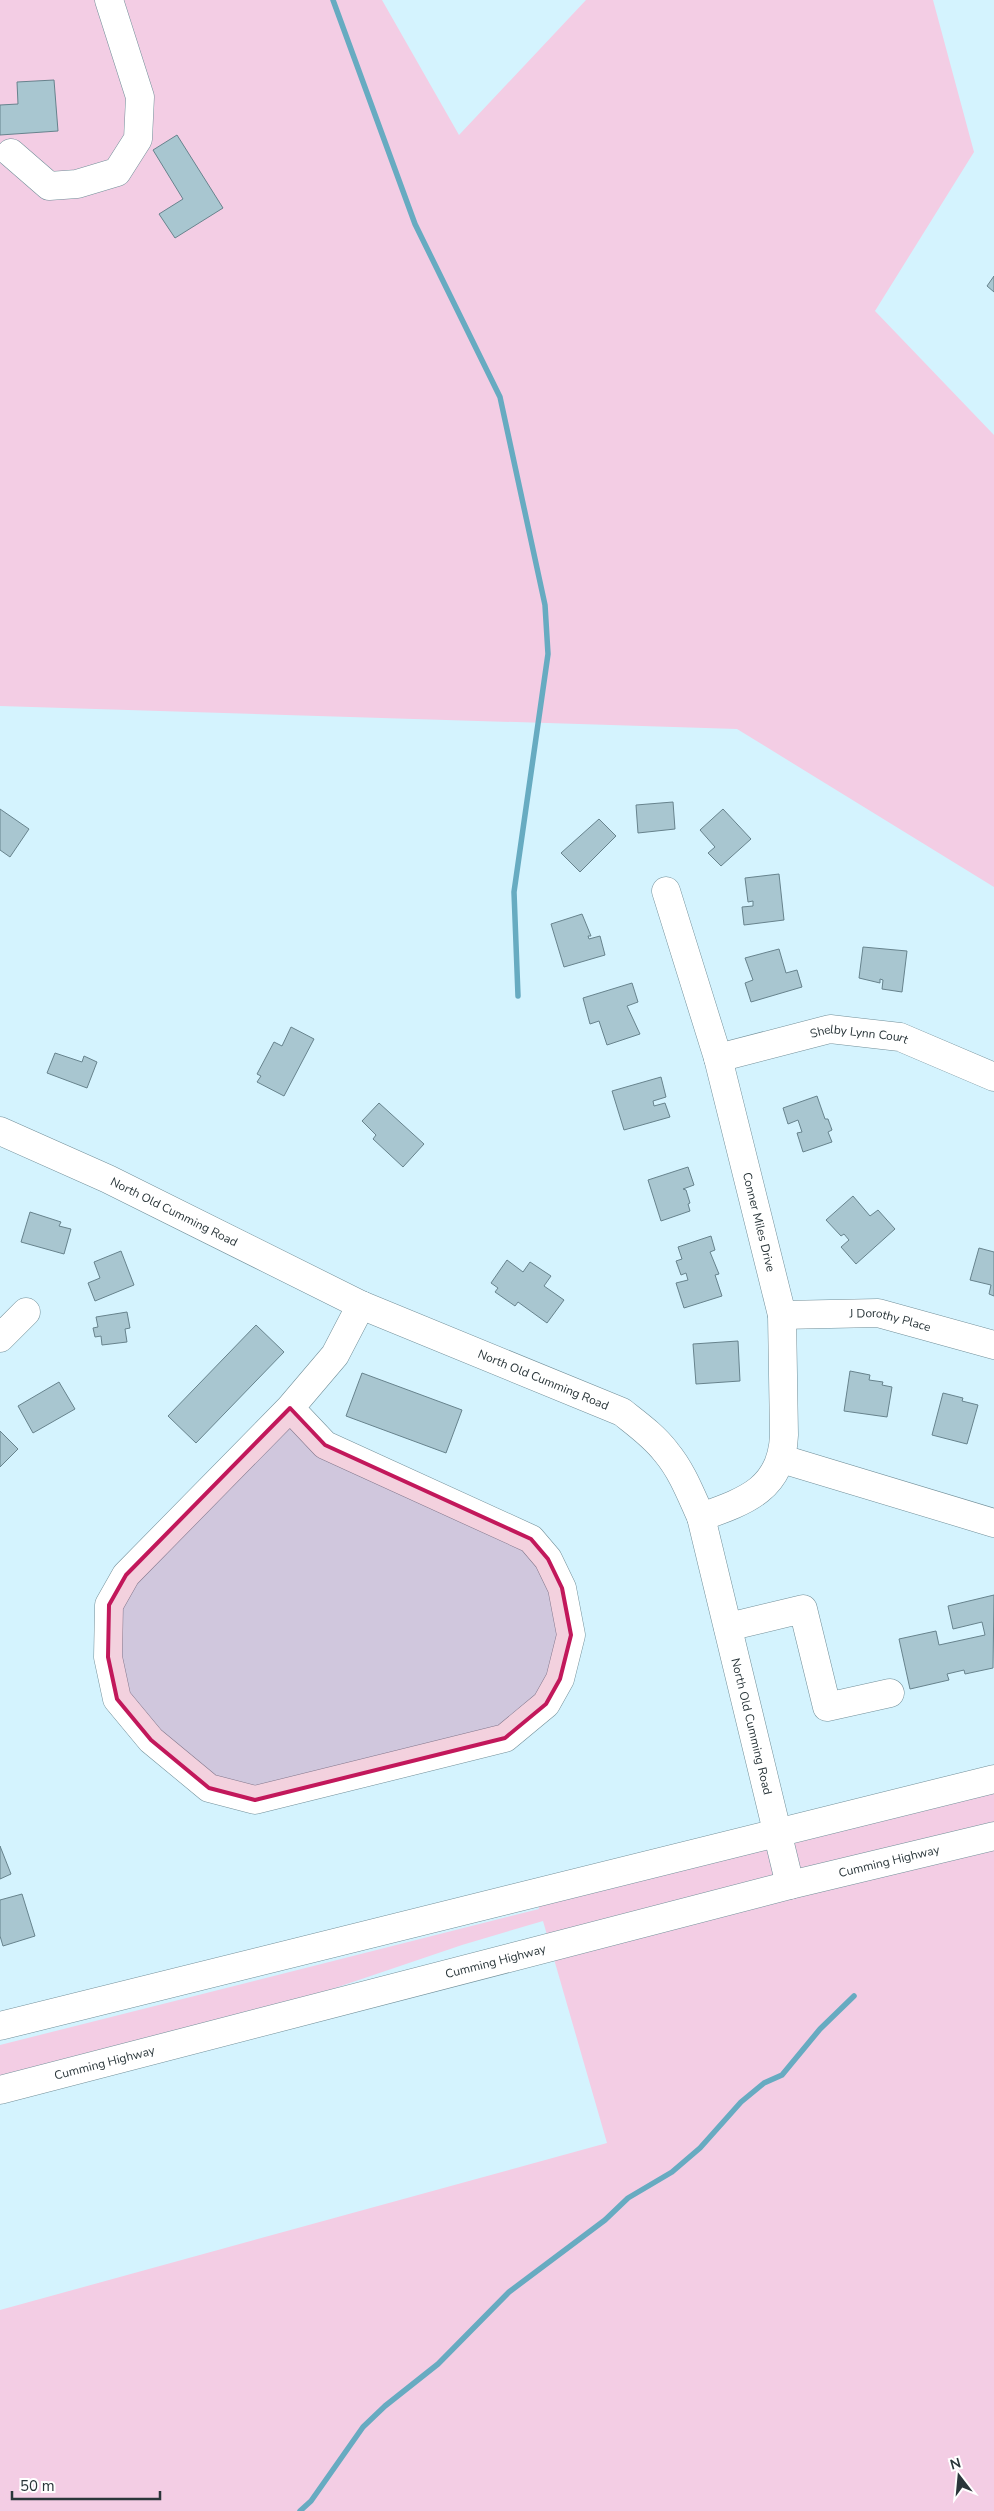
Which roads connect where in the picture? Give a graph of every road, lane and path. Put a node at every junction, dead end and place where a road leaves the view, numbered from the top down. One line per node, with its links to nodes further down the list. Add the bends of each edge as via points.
1 (109, 0): 2 (main road, via 140,97 138,139 117,172 77,184 48,186)
2 (11, 153)
3 (666, 891): 4 (main road, Conner Miles Drive)
4 (718, 1058): 5 (main road, Shelby Lynn Court, via 830,1029 900,1037); 9 (main road, Conner Miles Drive)
5 (994, 1078)
6 (0, 1131): 7 (main road, North Old Cumming Road, via 108,1178)
7 (361, 1305): 12 (main road, via 336,1355); 14 (main road, North Old Cumming Road, via 622,1412 666,1452 684,1480)
8 (26, 1312): 10 (main road)
9 (782, 1315): 11 (main road, J Dorothy Place, via 878,1312); 13 (main road, Conner Miles Drive)
10 (0, 1338)
11 (994, 1345)
12 (290, 1408): 12 (main road, via 126,1575 109,1605 108,1657 117,1699 151,1740 209,1788 255,1800 505,1738 546,1704 560,1679 571,1635 562,1588 548,1558 531,1539 325,1445)
13 (782, 1459): 14 (main road, Conner Miles Drive, via 775,1475 760,1490); 15 (main road)
14 (701, 1517): 16 (main road, North Old Cumming Road)
15 (994, 1523)
16 (728, 1627): 17 (main road, via 804,1610 827,1707); 19 (main road, North Old Cumming Road)
17 (890, 1693)
18 (994, 1779): 19 (main road)
19 (777, 1834): 21 (main road, North Old Cumming Road); 22 (main road)
20 (994, 1836): 21 (main road, Cumming Highway)
21 (790, 1885): 23 (main road, Cumming Highway)
22 (0, 2026)
23 (0, 2090)

